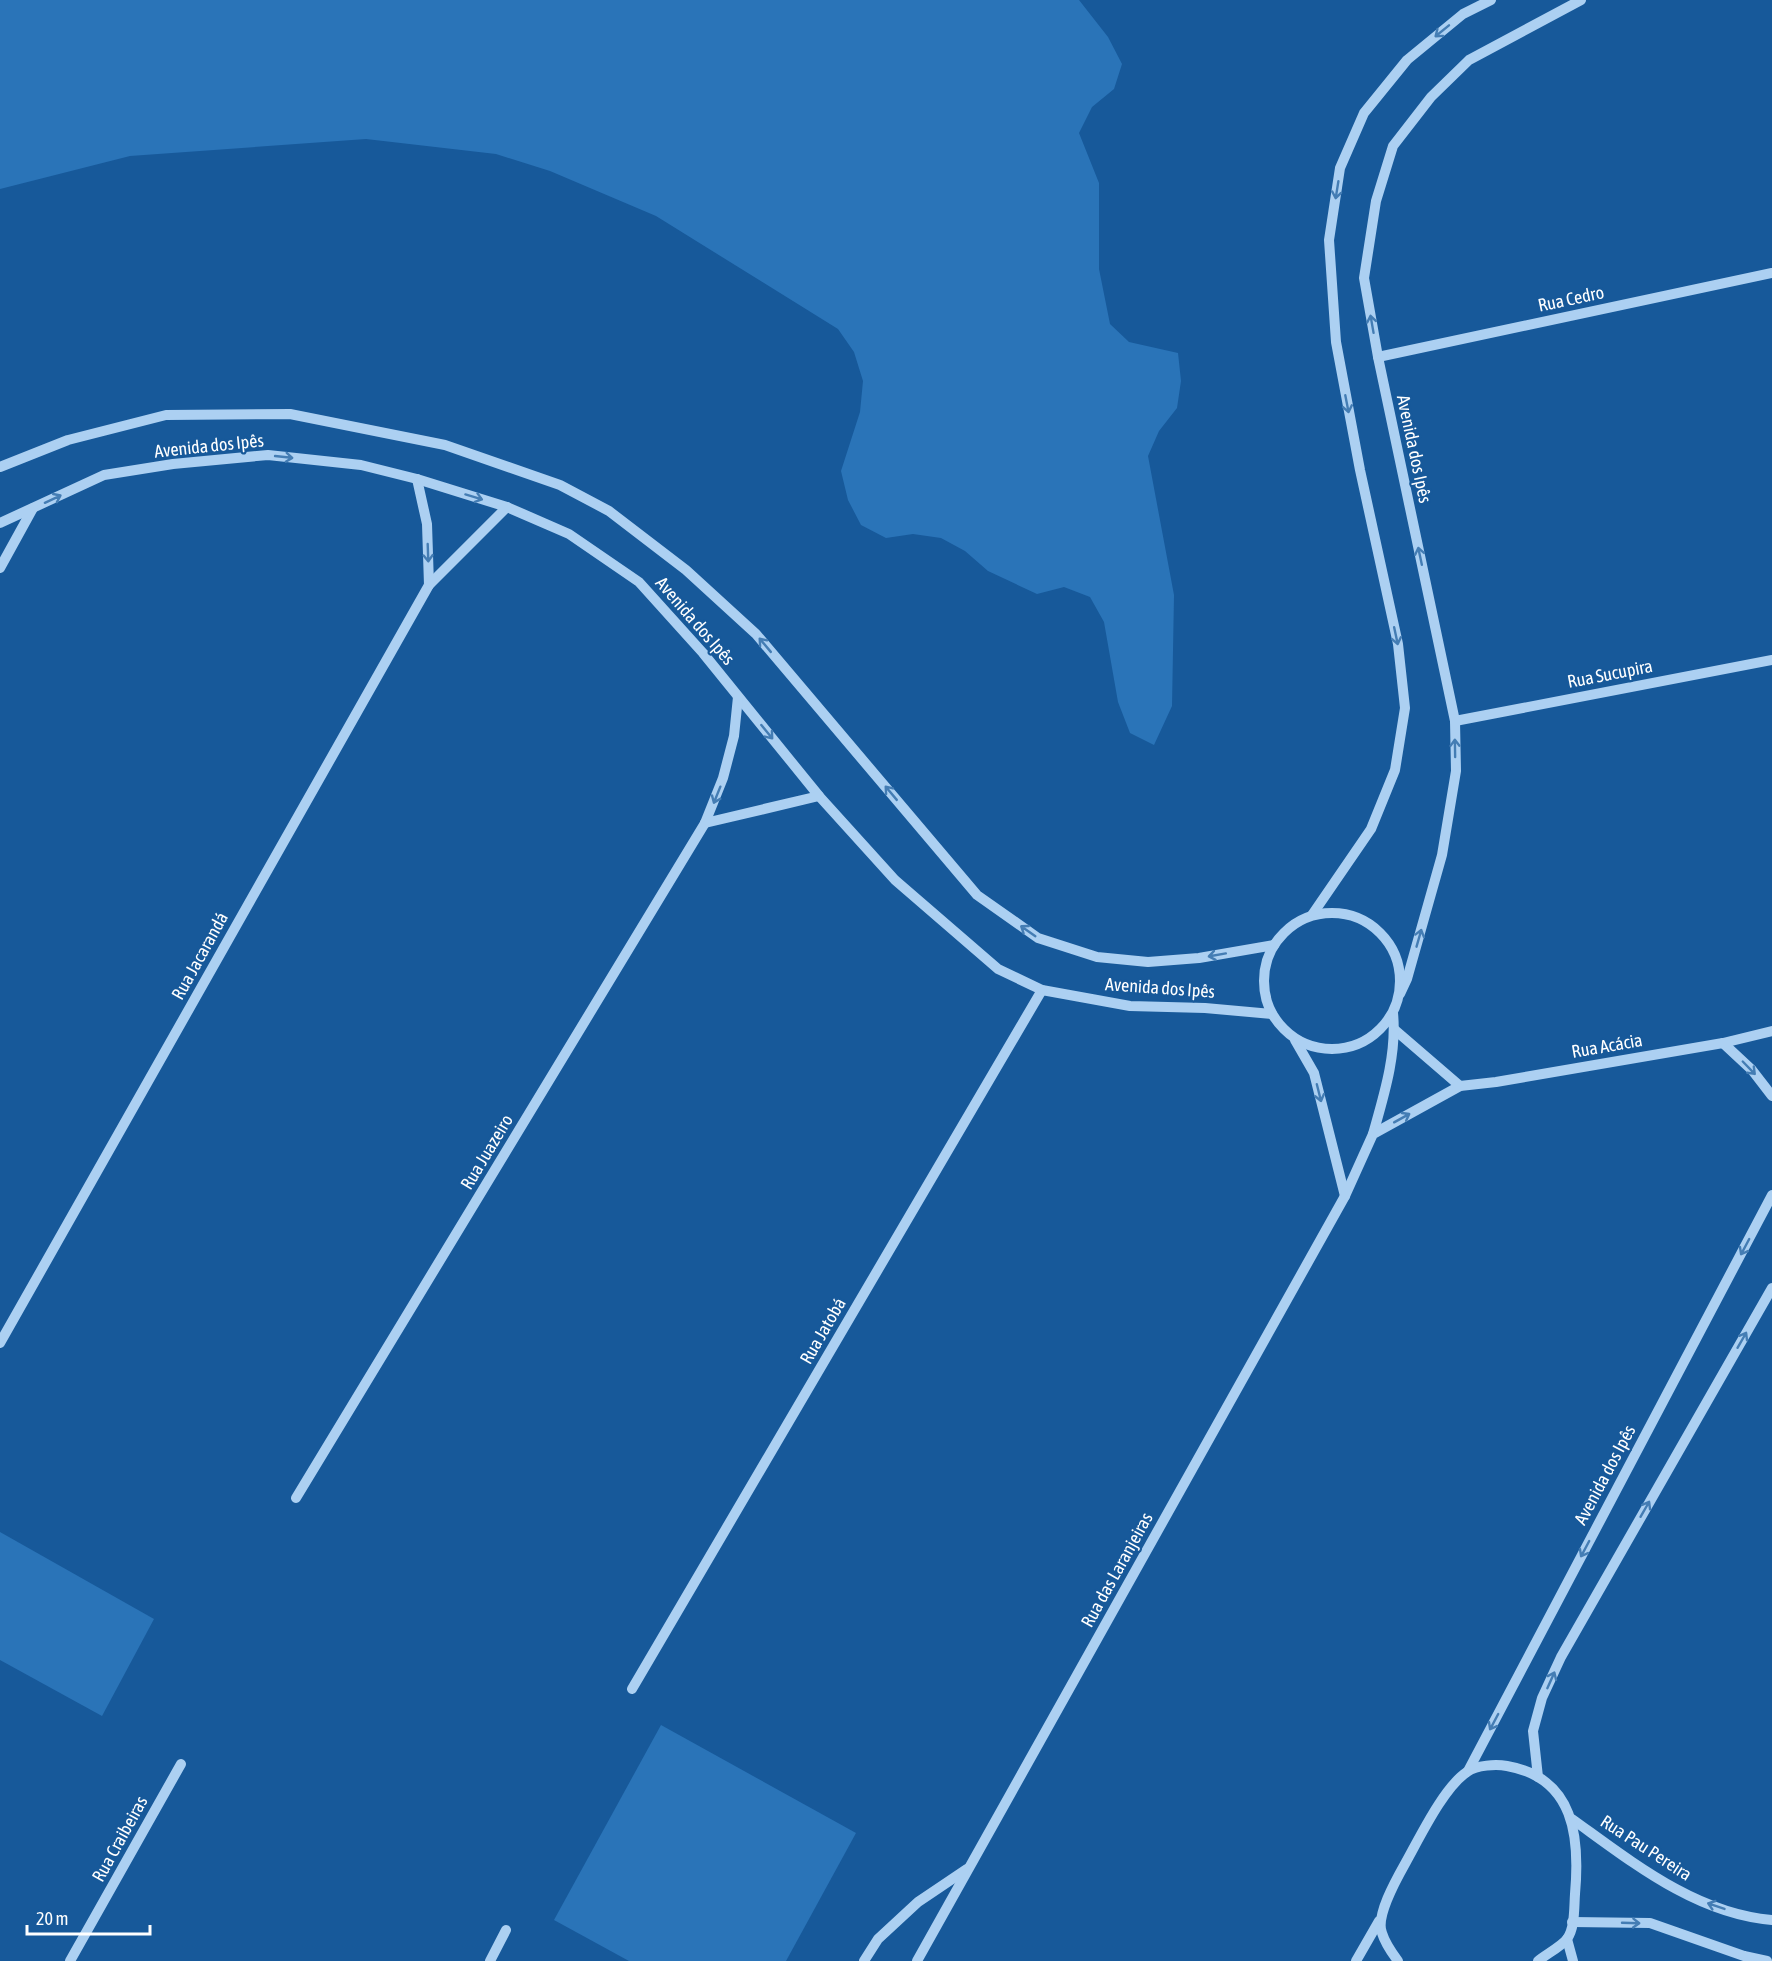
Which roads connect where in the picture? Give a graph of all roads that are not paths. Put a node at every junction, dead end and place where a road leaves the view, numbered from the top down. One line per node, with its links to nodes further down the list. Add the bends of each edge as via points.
1 (1491, 0): 17 (street, one-way to 17, via 1463,14 1407,60 1364,113 1341,168 1329,240 1336,342 1398,645 1406,708 1395,770 1371,829)
2 (1581, 0): 4 (street, Avenida dos Ipês, one-way to 2, via 1364,278 1376,201 1393,147 1431,97 1469,60)
3 (1772, 273): 4 (street, Rua Cedro)
4 (1378, 357): 14 (street, Avenida dos Ipês, one-way to 4)
5 (0, 467): 18 (street, Avenida dos Ipês, one-way to 5, via 1148,963 1097,957 1038,938 977,895 756,634 686,570 609,511 560,485 445,445 290,414 166,415 68,440)
6 (417, 479): 7 (street, Avenida dos Ipês, one-way to 7); 8 (street, Avenida dos Ipês, one-way to 6, via 104,475 268,455 361,465); 11 (street, one-way to 11, via 427,524)
7 (507, 507): 11 (street, Rua Jacarandá); 13 (street, Avenida dos Ipês, via 569,534 639,582)
8 (34, 508): 9 (street, Avenida dos Ipês); 10 (street)
9 (0, 523)
10 (0, 568)
11 (429, 585): 33 (street, Rua Jacarandá)
12 (1772, 660): 14 (street, Rua Sucupira)
13 (738, 697): 15 (street, Avenida dos Ipês, one-way to 15); 16 (street, Rua Juazeiro, one-way to 16, via 734,736)
14 (1455, 721): 20 (street, Avenida dos Ipês, one-way to 14, via 1443,855 1456,771)
15 (819, 796): 16 (street); 19 (street, Avenida dos Ipês, via 912,895 998,969)
16 (705, 823): 34 (street, Rua Juazeiro)
17 (1312, 915): 18 (street, via 1291,927); 20 (street, via 1335,912 1358,917 1378,930 1392,948 1400,970)
18 (1274, 945): 22 (street, via 1265,967 1264,991)
19 (1042, 990): 22 (street, Avenida dos Ipês, via 1130,1006); 35 (street, Rua Jatobá)
20 (1400, 994): 21 (street)
21 (1393, 1013): 23 (street, Rua das Laranjeiras); 25 (street, via 1376,1035 1350,1048 1322,1050)
22 (1272, 1014): 25 (street)
23 (1395, 1030): 27 (street); 29 (street, Rua das Laranjeiras, via 1389,1074)
24 (1772, 1031): 26 (street, Rua Acácia)
25 (1295, 1040): 31 (street, one-way to 31, via 1314,1073)
26 (1723, 1042): 27 (street, Rua Acácia); 28 (street, one-way to 28)
27 (1460, 1086): 29 (street, one-way to 27)
28 (1772, 1096)
29 (1373, 1134): 31 (street, Rua das Laranjeiras)
30 (1772, 1195): 37 (street, Avenida dos Ipês, one-way to 37)
31 (1345, 1196): 40 (street, Rua das Laranjeiras)
32 (1772, 1288): 38 (street, one-way to 32, via 1533,1731 1542,1698 1561,1657)
33 (0, 1343)
34 (296, 1498)
35 (632, 1689)
36 (181, 1764): 46 (street, Rua Craibeiras)
37 (1468, 1771): 38 (street, via 1497,1764); 41 (street, Avenida dos Ipês, via 1446,1794 1421,1834)
38 (1538, 1777): 39 (street, via 1556,1791)
39 (1572, 1819): 42 (street, Rua Pau Pereira, one-way to 39, via 1752,1918 1706,1903 1660,1881); 43 (street, via 1577,1847)
40 (969, 1867): 48 (street, via 918,1902 878,1939); 49 (street, Rua das Laranjeiras)
41 (1381, 1918): 50 (street, Avenida dos Ipês); 51 (street, via 1381,1932)
42 (1772, 1920)
43 (1572, 1922): 45 (street); 54 (street, one-way to 54, via 1650,1923 1732,1953)
44 (506, 1930): 47 (street)
45 (1567, 1939): 52 (street); 53 (street)
46 (70, 1961)
47 (490, 1961)
48 (864, 1961)
49 (917, 1961)
50 (1356, 1961)
51 (1398, 1961)
52 (1538, 1961)
53 (1573, 1961)
54 (1767, 1961)

